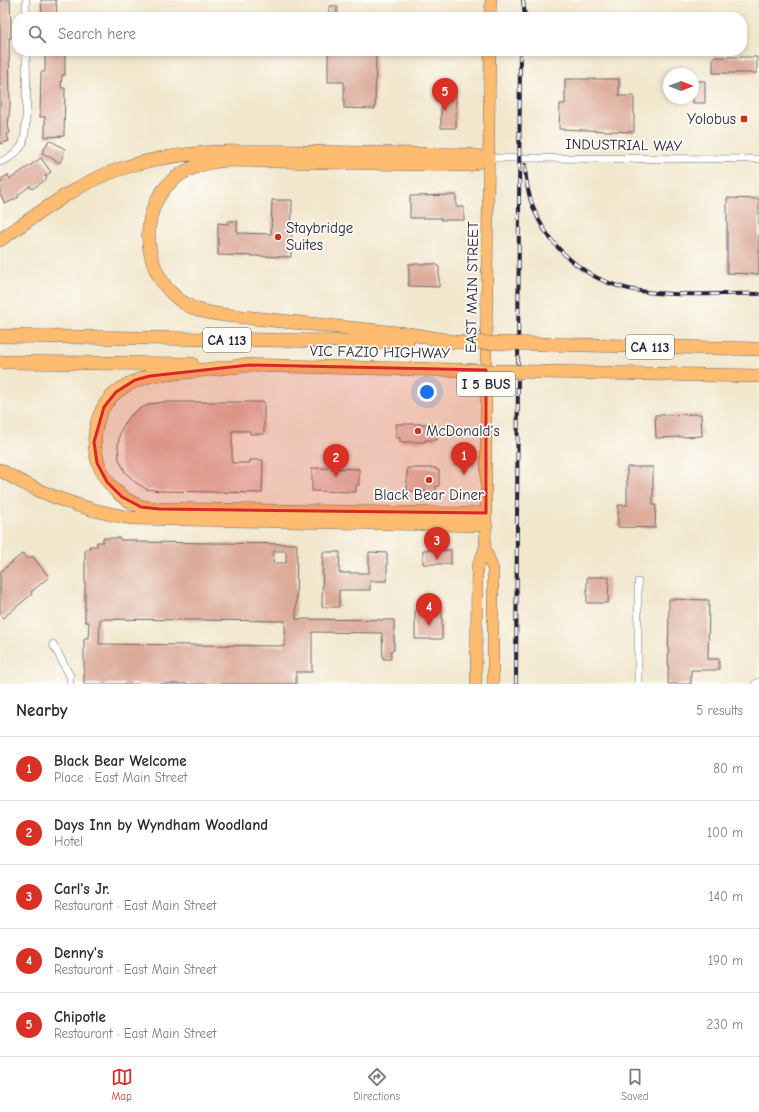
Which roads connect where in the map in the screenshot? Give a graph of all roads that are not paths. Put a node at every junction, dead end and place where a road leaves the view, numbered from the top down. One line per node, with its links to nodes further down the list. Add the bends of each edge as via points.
1 (26, 0): 3 (street)
2 (491, 0): 4 (main road)
3 (26, 12)
4 (490, 12)
5 (26, 56): 9 (street, via 25,129 22,144 15,154)
6 (490, 56): 7 (main road, EAST MAIN STREET / I 5 BUS)
7 (488, 158): 8 (street, INDUSTRIAL WAY); 10 (highway, via 470,155 227,151 186,153 146,160 109,174 59,200); 12 (highway, via 469,165 227,160 210,162 192,168 165,188 150,218 148,240 156,272 169,291 193,308 224,315 417,335); 18 (main road, EAST MAIN STREET / I 5 BUS)
8 (759, 160)
9 (0, 162)
10 (0, 240)
11 (0, 336): 12 (highway, VIC FAZIO HIGHWAY / CA 113)
12 (455, 342): 13 (highway, VIC FAZIO HIGHWAY / CA 113, bridge)
13 (759, 350)
14 (0, 362): 15 (highway, VIC FAZIO HIGHWAY / CA 113)
15 (249, 365): 16 (highway, VIC FAZIO HIGHWAY / CA 113, bridge); 18 (highway, via 150,376 135,380 116,392 104,407 97,422 94,442 98,463 107,482 122,497 141,507 158,509 465,514)
16 (759, 376)
17 (0, 470): 18 (highway, via 54,498 85,509 130,518)
18 (486, 519): 19 (main road, EAST MAIN STREET / I 5 BUS)
19 (485, 548): 21 (main road, EAST MAIN STREET / I 5 BUS, via 477,568); 23 (main road, EAST MAIN STREET / I 5 BUS, via 493,569)
20 (638, 582): 28 (street)
21 (477, 604): 23 (main road, via 487,613 487,634); 26 (main road, EAST MAIN STREET / I 5 BUS)
22 (53, 644): 25 (street, via 70,676)
23 (493, 653): 27 (main road, EAST MAIN STREET / I 5 BUS)
24 (759, 682): 29 (street)
25 (70, 684)
26 (476, 684)
27 (493, 684)
28 (638, 684)
29 (755, 684)

